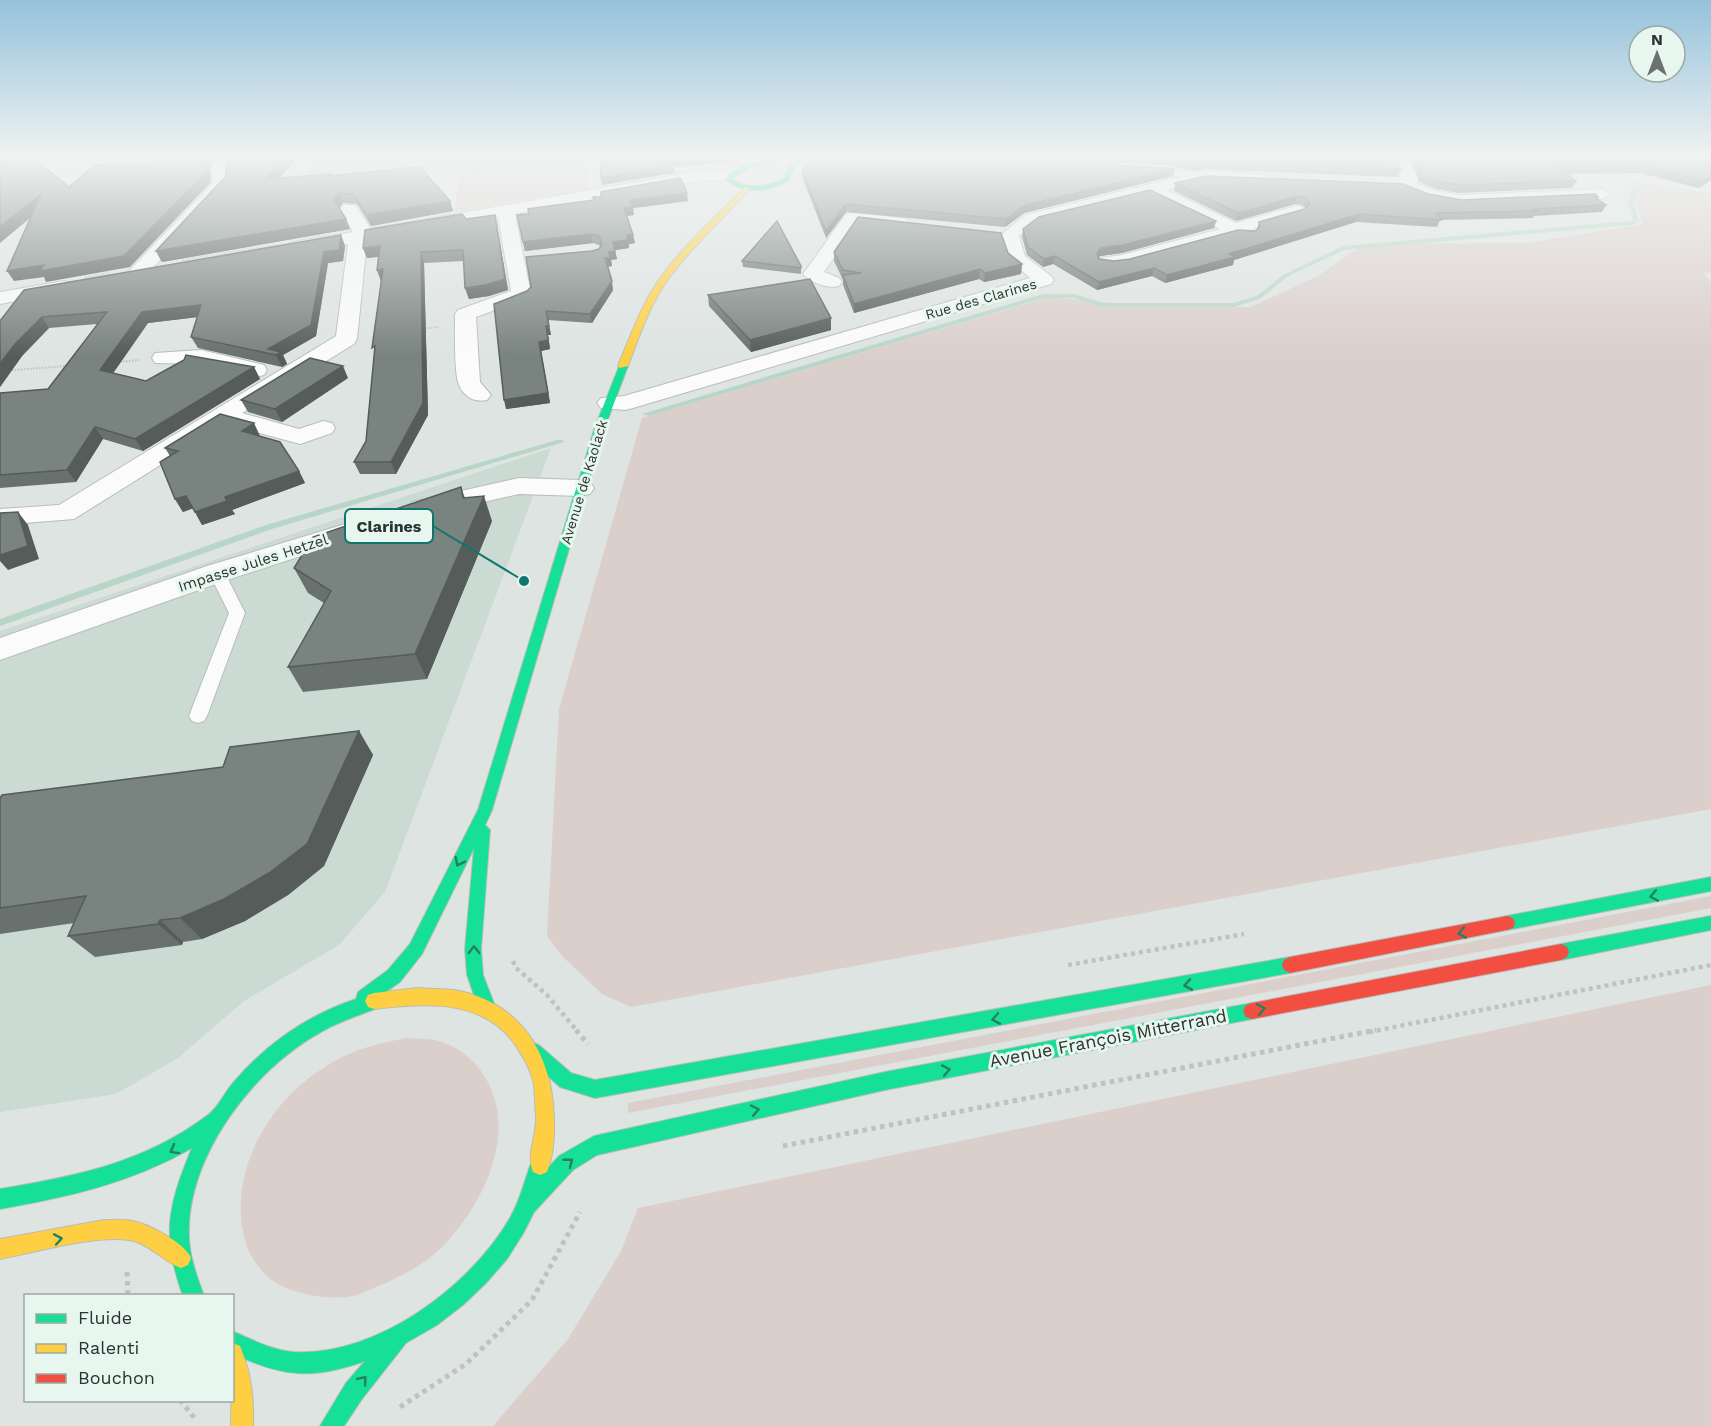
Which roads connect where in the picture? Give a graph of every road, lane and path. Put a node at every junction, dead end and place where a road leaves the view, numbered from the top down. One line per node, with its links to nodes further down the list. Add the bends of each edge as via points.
1 (182, 224): 21 (street, via 129,277)
2 (359, 224): 16 (street, via 363,230)
3 (431, 224): 16 (street)
4 (508, 224): 19 (street)
5 (714, 224): 33 (main road, Avenue de Kaolack, via 656,292 624,360)
6 (848, 224): 22 (street, via 813,274)
7 (906, 224): 11 (street)
8 (1025, 224): 14 (street)
9 (1222, 224): 12 (street)
10 (1252, 224): 12 (street)
11 (920, 225)
12 (1236, 230): 15 (street); 20 (street)
13 (988, 232): 14 (street)
14 (1010, 235): 33 (street, Rue des Clarines, via 1016,258 1044,280 625,404)
15 (1255, 235)
16 (358, 236): 17 (street); 31 (street, via 346,339)
17 (276, 251)
18 (537, 258): 19 (street)
19 (515, 260): 25 (street, via 521,294 465,314)
20 (1107, 262)
21 (170, 269)
22 (832, 282)
23 (77, 285): 24 (street)
24 (3, 300)
25 (465, 323): 26 (path); 32 (street, via 469,383)
26 (422, 329)
27 (163, 358): 28 (path); 31 (street, via 201,357)
28 (117, 362)
29 (70, 366): 30 (path)
30 (0, 371)
31 (285, 376): 34 (street)
32 (479, 395)
33 (609, 404): 36 (main road, Avenue de Kaolack)
34 (222, 415): 35 (street, via 300,437); 37 (street, via 65,513)
35 (323, 428)
36 (581, 488): 38 (street, Impasse Jules Hetzel, via 519,486 435,503); 41 (main road, Avenue de Kaolack)
37 (0, 517)
38 (217, 573): 39 (street, Impasse Jules Hetzel); 40 (lane, via 237,613)
39 (0, 649)
40 (198, 716)
41 (484, 810): 45 (main road, Avenue de Kaolack); 48 (main road, Avenue de Kaolack, one-way to 48, via 416,949 394,976)
42 (1711, 884): 51 (main road, one-way to 51, via 1282,968)
43 (1711, 923): 56 (main road, Avenue François Mitterrand, one-way to 43, via 566,1163 594,1146 885,1081)
44 (1252, 932): 47 (path)
45 (473, 949): 49 (main road, Avenue de Kaolack, via 475,975); 51 (path, one-way to 45, via 594,1052 547,995 515,968 510,949)
46 (1711, 965): 53 (path)
47 (1064, 966)
48 (353, 1006): 49 (main road, via 401,993 447,993); 52 (main road, via 324,1019 277,1052)
49 (486, 1006): 50 (main road, via 513,1025)
50 (534, 1052): 51 (main road, via 566,1081); 56 (main road, via 548,1095 546,1147)
51 (595, 1089)
52 (220, 1114): 54 (main road, one-way to 54, via 190,1142 154,1162 108,1179); 58 (main road, via 187,1185 180,1222)
53 (776, 1148)
54 (0, 1199)
55 (585, 1202): 63 (path, via 532,1300 466,1364)
56 (529, 1204): 60 (main road, via 497,1256 453,1303)
57 (0, 1249): 58 (main road, one-way to 58, via 94,1232 132,1231)
58 (181, 1258): 59 (main road)
59 (193, 1294)
60 (399, 1338): 61 (main road, via 337,1360 278,1361); 65 (main road, one-way to 60, via 354,1391)
61 (234, 1343)
62 (234, 1362): 64 (main road, via 243,1396)
63 (396, 1410)
64 (242, 1426)
65 (331, 1426)

